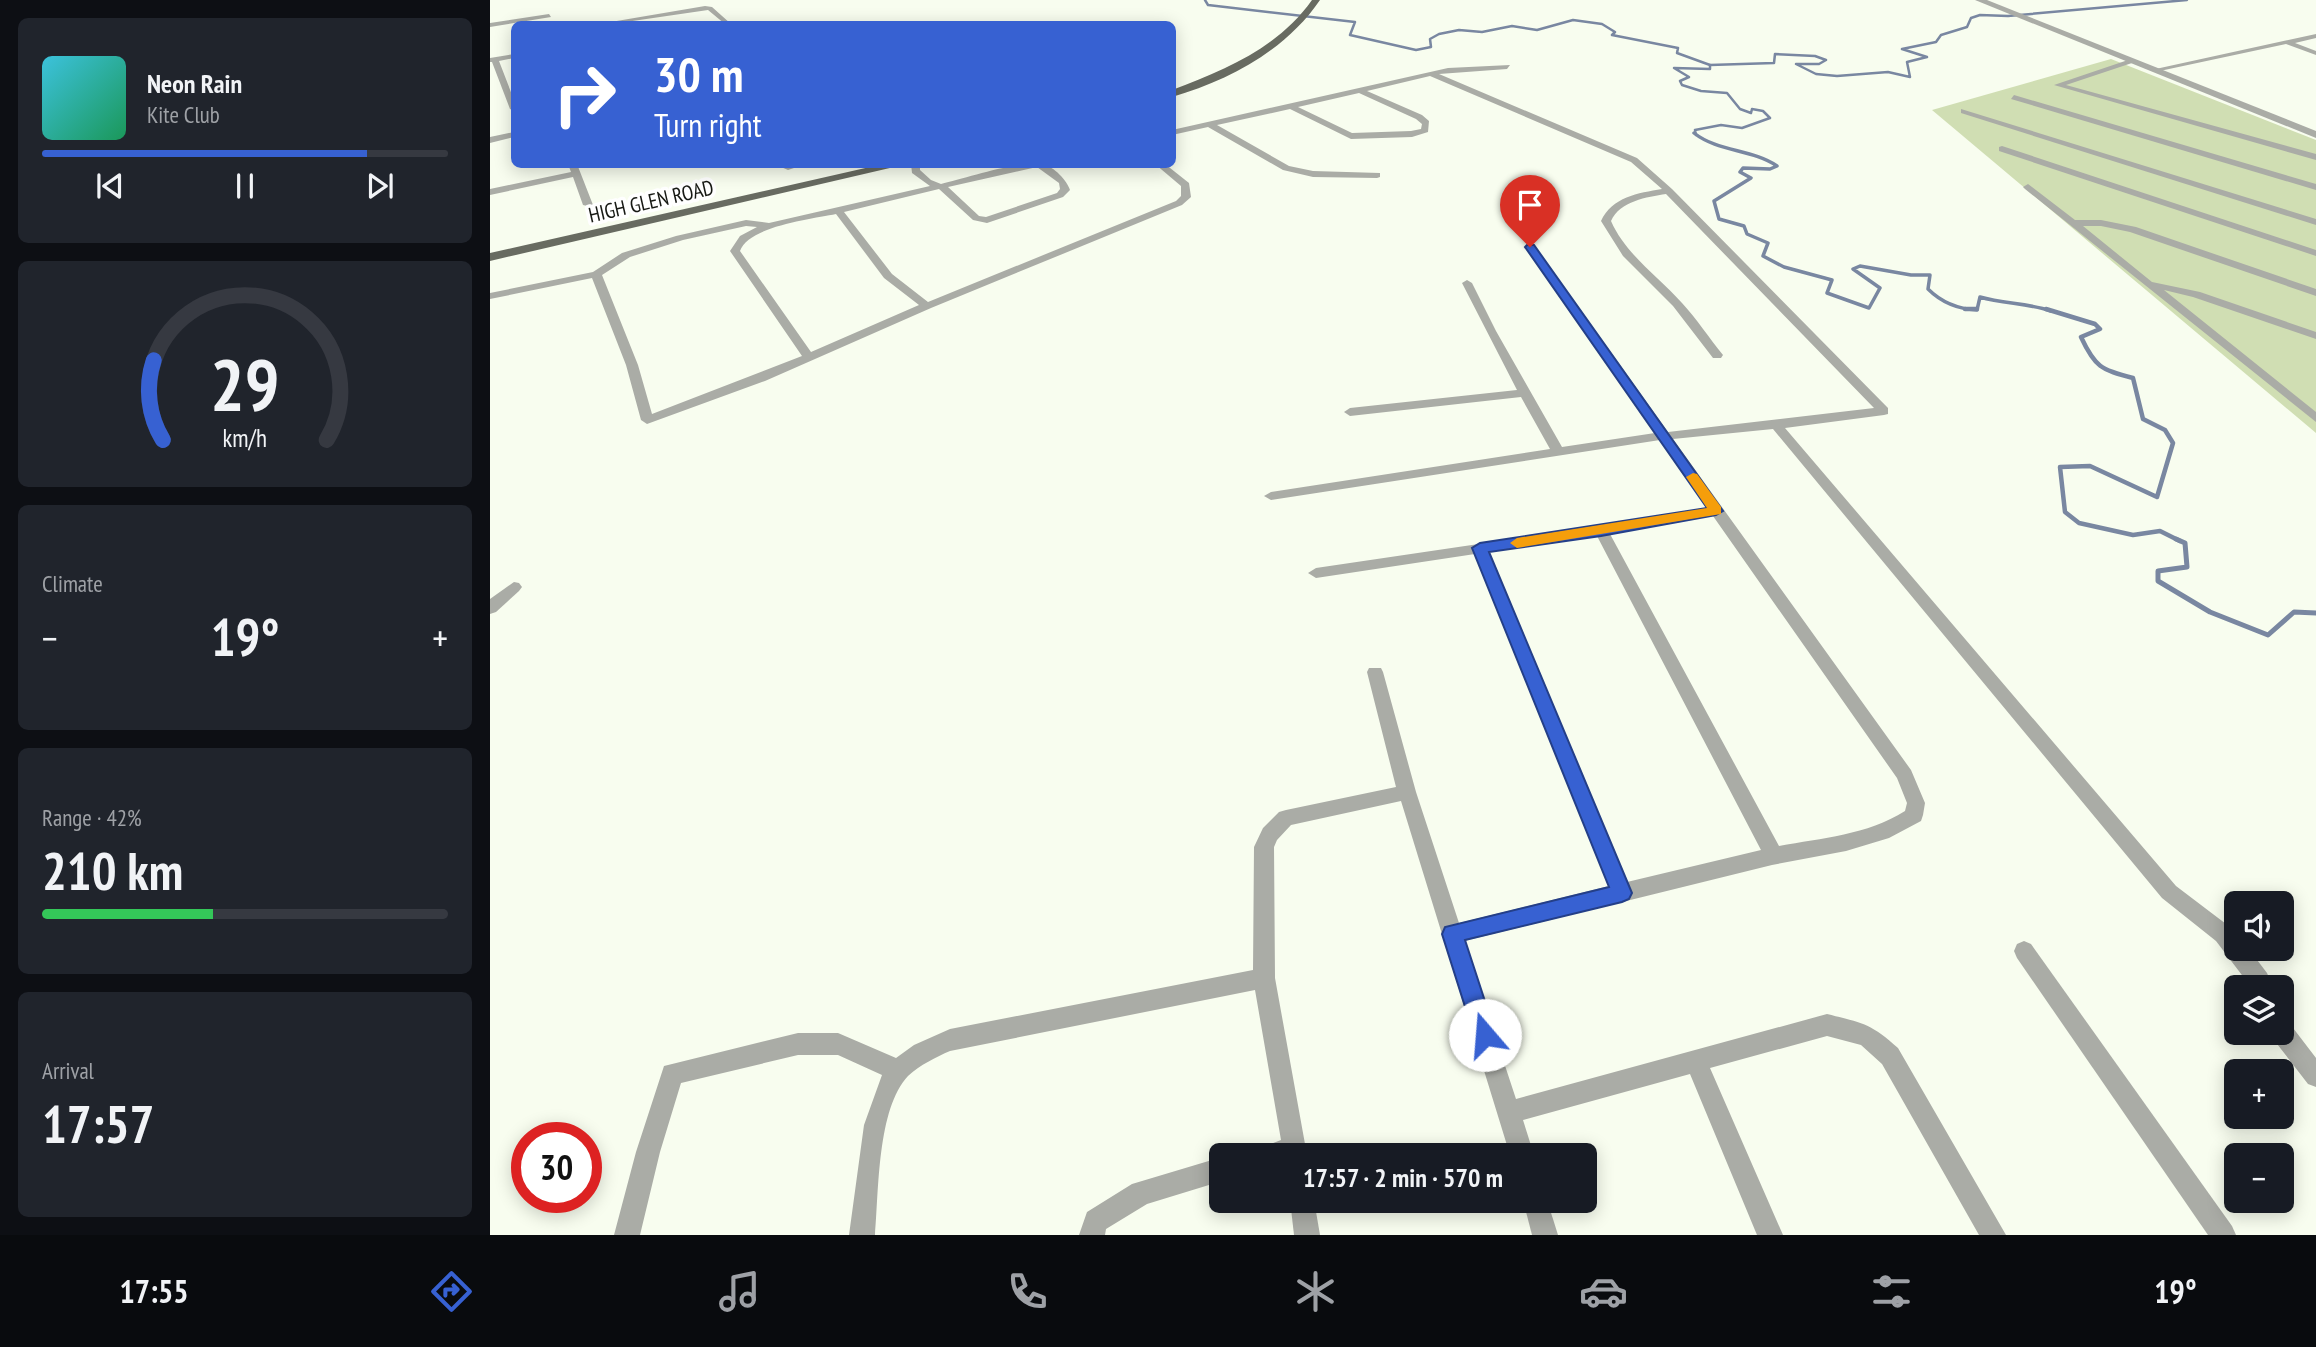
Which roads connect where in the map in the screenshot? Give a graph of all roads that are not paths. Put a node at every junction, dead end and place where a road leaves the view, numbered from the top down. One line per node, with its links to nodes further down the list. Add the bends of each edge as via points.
1 (1316, 0): 17 (main road, via 1300,21 1271,45)
2 (1979, 0): 12 (street)
3 (552, 21): 6 (street, via 547,12)
4 (621, 21): 5 (street, via 705,8)
5 (725, 21)
6 (490, 26)
7 (2316, 36): 8 (street)
8 (2287, 42): 9 (street); 14 (street)
9 (2316, 52)
10 (511, 57): 11 (street)
11 (492, 60): 18 (street)
12 (2134, 61): 14 (street); 28 (street, via 2058,85)
13 (1507, 67): 15 (street)
14 (2155, 69): 24 (street)
15 (1431, 74): 16 (street); 39 (street, via 1620,153)
16 (1359, 90): 20 (street); 20 (street, via 1419,117 1427,127 1412,134 1351,136)
17 (1176, 92)
18 (511, 94)
19 (2014, 97): 38 (street)
20 (1292, 106): 22 (street)
21 (1964, 111): 43 (street)
22 (1209, 124): 23 (street); 35 (street, via 1286,168 1313,174)
23 (1176, 132)
24 (2316, 135)
25 (511, 136): 26 (street)
26 (490, 140)
27 (2002, 149): 47 (street)
28 (2316, 157)
29 (883, 168): 48 (main road, HIGH GLEN ROAD)
30 (916, 168): 36 (street, via 919,176)
31 (1021, 168): 36 (street)
32 (1044, 168): 36 (street, via 1063,182 1065,190 995,219 976,218)
33 (1164, 168): 54 (street, via 1186,185 1186,197 1179,203)
34 (574, 169): 40 (street); 41 (street)
35 (1377, 175)
36 (942, 187): 42 (street)
37 (2028, 187): 44 (street)
38 (2316, 187)
39 (1670, 191): 56 (street, via 1637,197 1609,213 1607,226); 61 (street, via 1884,411)
40 (490, 192)
41 (589, 205)
42 (838, 211): 45 (street); 54 (street, via 888,276)
43 (2316, 222)
44 (2074, 223): 51 (street); 52 (street, via 2132,229)
45 (770, 226): 49 (street, via 746,223 680,238 626,255); 57 (street, via 744,238 735,251)
46 (1530, 247): 62 (street)
47 (2316, 253)
48 (490, 257)
49 (596, 274): 53 (street); 57 (street, via 632,365 647,420)
50 (1467, 283): 58 (street)
51 (2147, 284): 55 (street, via 2196,294); 60 (street)
52 (2316, 293)
53 (490, 296)
54 (927, 306): 57 (street)
55 (2316, 336)
56 (1717, 355)
57 (808, 356)
58 (1524, 393): 59 (street); 63 (street)
59 (1350, 412)
60 (2316, 418)
61 (1776, 425): 62 (street); 77 (street, via 2169,892 2223,934)
62 (1664, 436): 63 (street); 65 (street)
63 (1558, 452): 64 (street)
64 (1271, 496)
65 (1716, 511): 66 (street); 73 (street, via 1905,775 1916,803 1914,815 1879,834)
66 (1601, 531): 67 (street); 73 (street)
67 (1480, 548): 68 (street); 74 (street)
68 (1316, 573)
69 (514, 587): 70 (street)
70 (490, 608)
71 (1375, 673): 72 (street)
72 (1406, 792): 75 (street); 78 (street, via 1286,818 1270,834 1264,847)
73 (1774, 856): 74 (street)
74 (1622, 893): 75 (street)
75 (1452, 934): 83 (street)
76 (2024, 951): 96 (street)
77 (2256, 975)
78 (1264, 978): 81 (street, via 950,1040); 84 (street)
79 (2292, 1045): 82 (street)
80 (1695, 1060): 83 (street); 94 (street); 95 (street, via 1827,1025 1867,1035 1890,1056)
81 (898, 1070): 89 (street, via 838,1044 798,1044 672,1074); 90 (street, via 883,1094 877,1121)
82 (2316, 1076)
83 (1510, 1112): 85 (street)
84 (1293, 1143)
85 (1519, 1143)
86 (1209, 1174): 91 (street, via 1141,1193 1096,1221)
87 (1304, 1213): 92 (street)
88 (1539, 1213): 93 (street)
89 (627, 1235)
90 (862, 1235)
91 (1092, 1235)
92 (1307, 1235)
93 (1545, 1235)
94 (1770, 1235)
95 (1993, 1235)
96 (2223, 1235)

